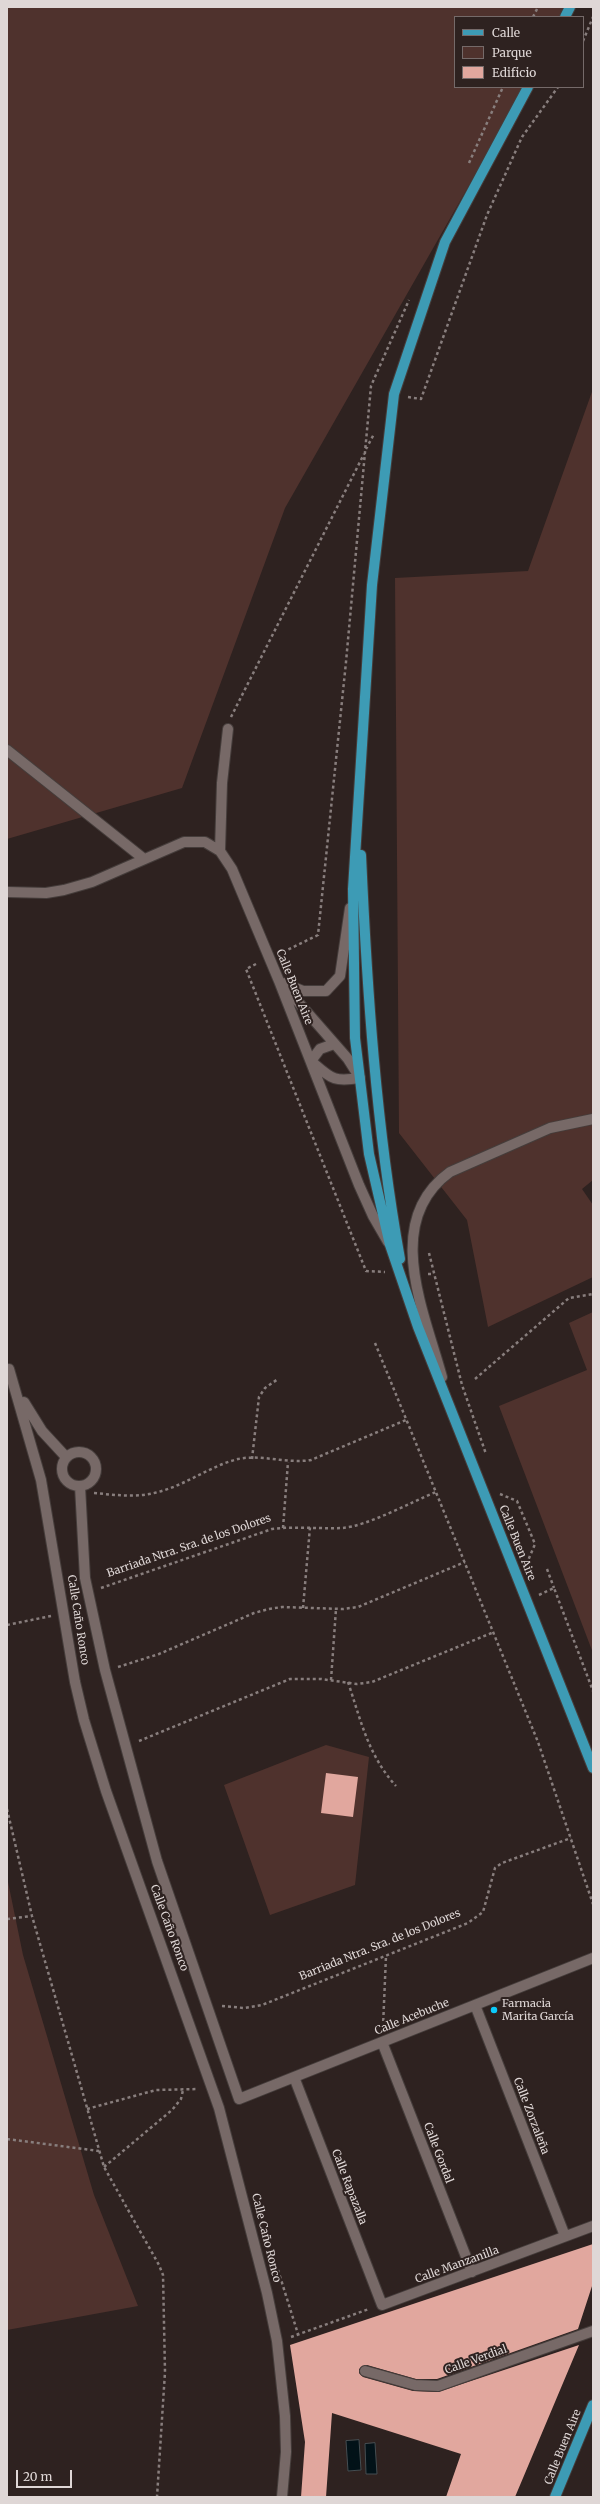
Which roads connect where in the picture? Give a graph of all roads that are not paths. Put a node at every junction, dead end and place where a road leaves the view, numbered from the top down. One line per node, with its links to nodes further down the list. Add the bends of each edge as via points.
1 (570, 7): 2 (main road)
2 (566, 16)
3 (527, 88): 6 (main road, via 446,242 394,394 372,585)
4 (228, 729): 7 (street, via 220,807)
5 (7, 750): 8 (street)
6 (359, 801): 9 (main road); 17 (main road, via 366,961 388,1189 404,1276)
7 (220, 851): 8 (street, via 214,846 195,841 173,846); 11 (street, Calle Buen Aire, via 232,869)
8 (144, 858): 10 (street, via 98,880 64,890 46,894)
9 (353, 889): 11 (street, via 340,976 326,991 303,991); 14 (main road, via 355,1038)
10 (7, 892)
11 (279, 981): 12 (street); 13 (street, Calle Buen Aire)
12 (334, 1044): 13 (street, via 320,1049); 14 (street, via 351,1062)
13 (311, 1061): 14 (street, via 340,1081); 16 (street, Calle Buen Aire, via 359,1185)
14 (360, 1078): 16 (main road, via 369,1154)
15 (593, 1118): 19 (street, via 550,1128 450,1172 436,1181 422,1200 413,1228 411,1246 421,1301)
16 (390, 1245): 17 (main road)
17 (418, 1327): 19 (main road, Calle Buen Aire)
18 (8, 1366): 20 (street, Calle Caño Ronco, via 30,1415); 34 (street, Calle Caño Ronco, via 41,1480 76,1682 98,1767 212,2086 231,2147 267,2292 277,2341 285,2416 286,2452)
19 (450, 1408): 22 (main road, Calle Buen Aire)
20 (66, 1457): 21 (street, via 62,1464 62,1473 66,1480); 21 (street, via 73,1452 81,1451 89,1454 95,1461 97,1469 94,1477)
21 (81, 1489): 26 (street, Calle Acebuche, via 83,1563 105,1670 157,1861 239,2099)
22 (593, 1768)
23 (593, 1958): 24 (street, Calle Acebuche)
24 (475, 2005): 25 (street, Calle Acebuche); 28 (street, Calle Zorzaleña)
25 (382, 2042): 26 (street, Calle Acebuche); 29 (street, Calle Gordal)
26 (294, 2078): 30 (street, Calle Rapazalla)
27 (593, 2226): 28 (street, Calle Manzanilla)
28 (565, 2236): 29 (street, Calle Manzanilla)
29 (472, 2272): 30 (street, Calle Manzanilla)
30 (382, 2305)
31 (593, 2331): 32 (street, Calle Verdial, via 438,2386 415,2385)
32 (365, 2371)
33 (593, 2405): 35 (main road, Calle Buen Aire)
34 (282, 2497)
35 (555, 2497)

